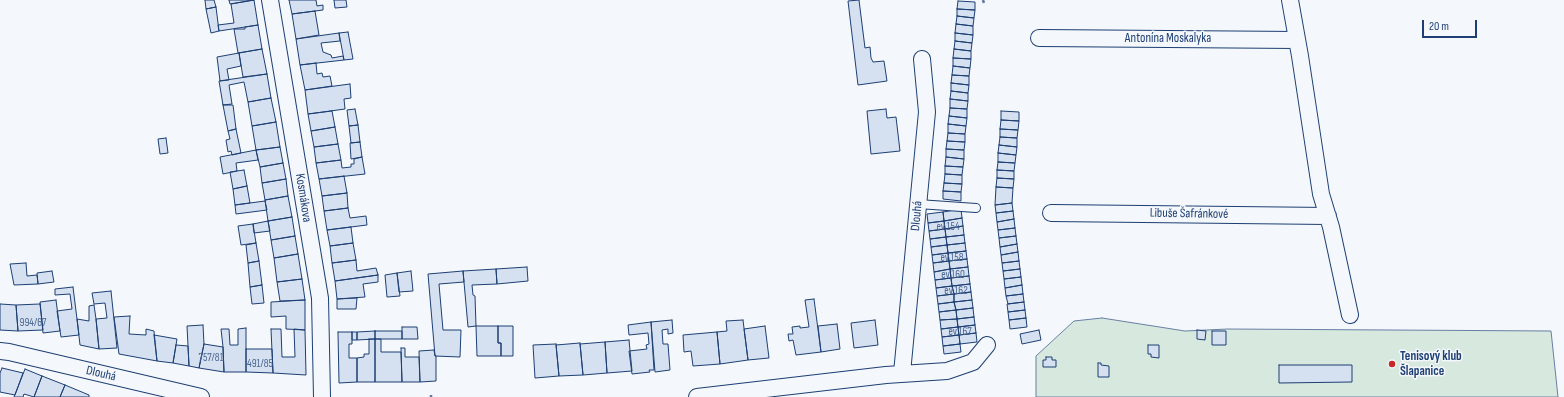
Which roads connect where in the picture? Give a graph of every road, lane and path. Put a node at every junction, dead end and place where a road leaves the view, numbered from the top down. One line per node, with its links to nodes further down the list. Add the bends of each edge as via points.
1 (270, 0): 15 (street, Kosmákova, via 320,298)
2 (1290, 0): 4 (street)
3 (1039, 38): 4 (street, Antonína Moskalyka)
4 (1297, 40): 9 (street, via 1321,194)
5 (922, 59): 6 (street, Dlouhá, via 927,112)
6 (918, 204): 7 (lane); 13 (street, Dlouhá)
7 (976, 208)
8 (1051, 213): 9 (street, Libuše Šafránkové)
9 (1328, 216): 10 (street)
10 (1350, 315)
11 (988, 345): 13 (street, via 973,362 947,370)
12 (0, 351): 14 (street, Dlouhá)
13 (902, 373): 16 (street)
14 (201, 397)
15 (322, 397)
16 (697, 397)

